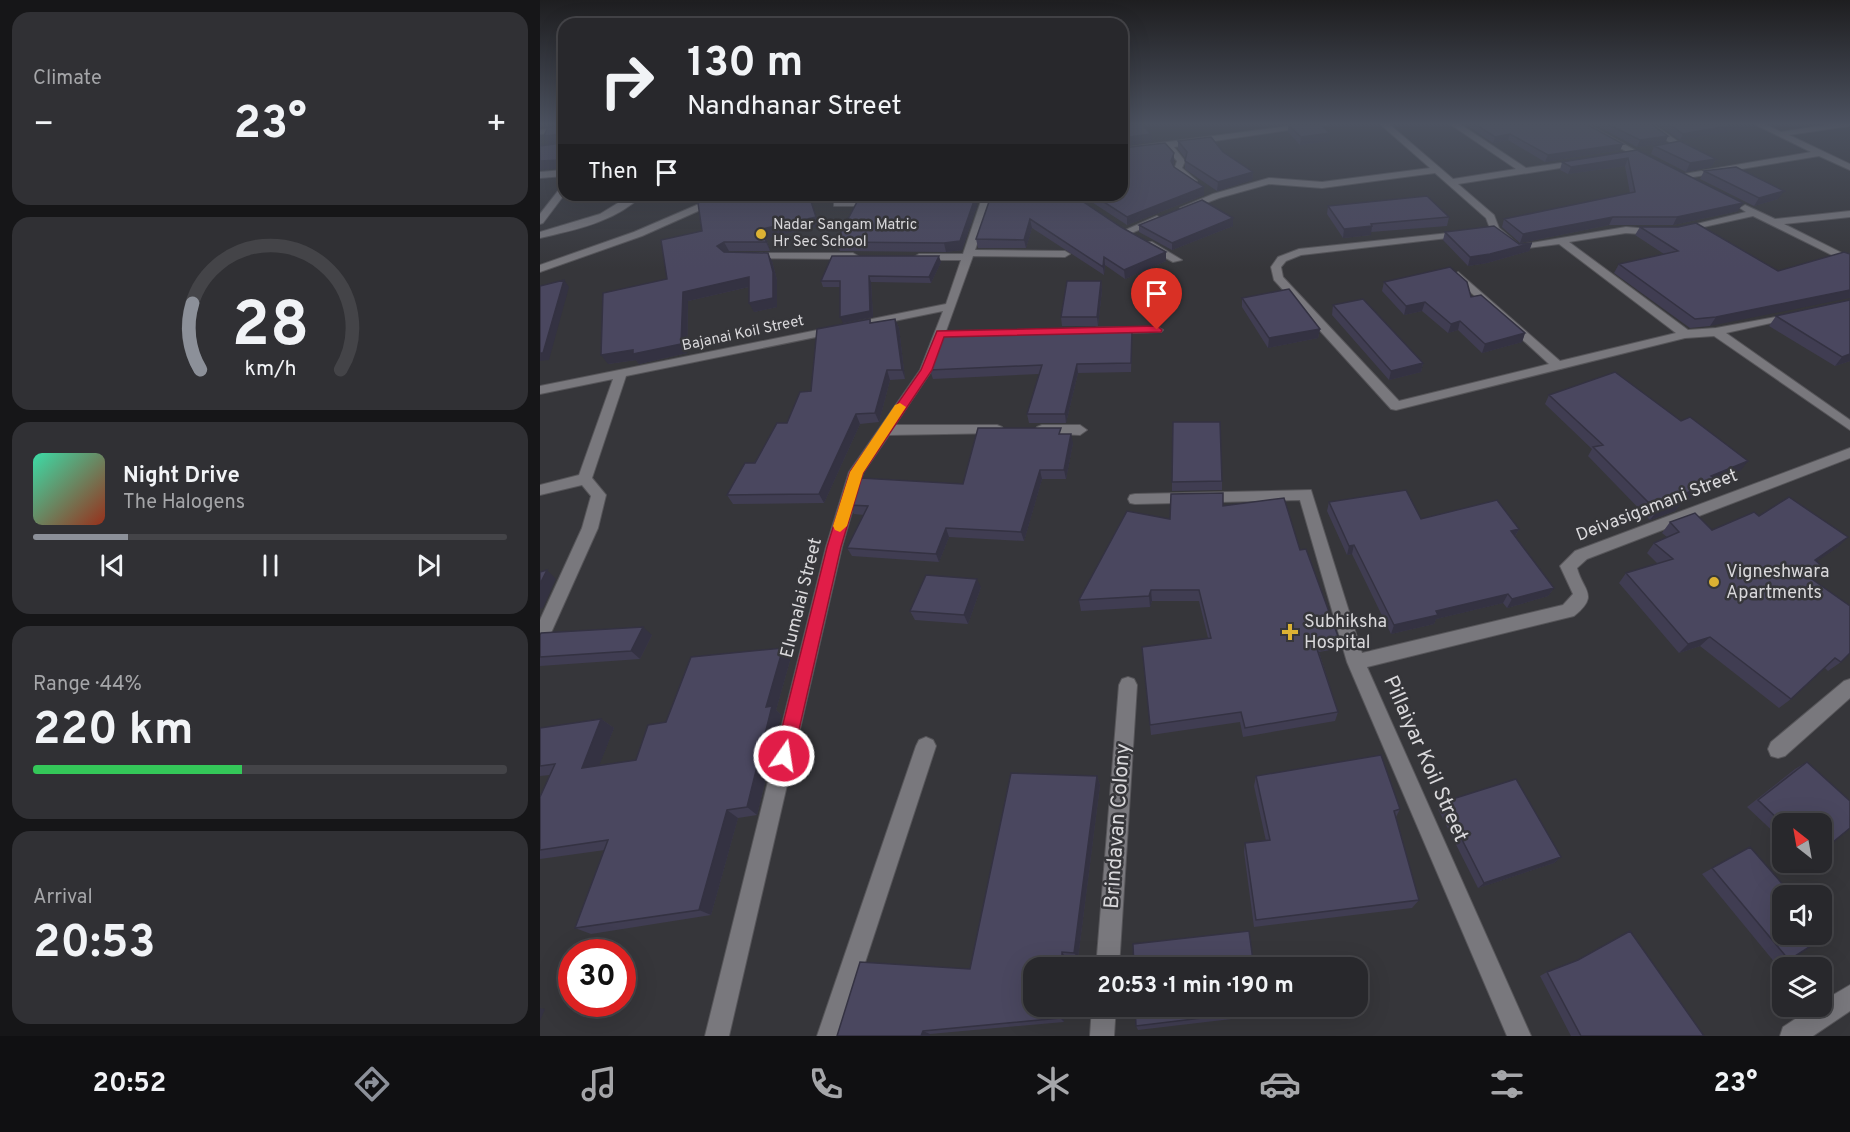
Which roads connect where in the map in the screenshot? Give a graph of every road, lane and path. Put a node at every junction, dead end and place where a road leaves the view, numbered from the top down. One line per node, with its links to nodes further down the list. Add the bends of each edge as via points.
1 (1180, 172): 12 (street)
2 (1419, 172): 12 (street, via 1322,185 1269,181)
3 (1440, 172): 10 (street)
4 (1516, 172): 10 (street)
5 (1711, 172): 9 (street)
6 (1675, 173): 9 (street)
7 (558, 174): 8 (street)
8 (540, 176)
9 (1684, 177): 11 (street)
10 (1452, 182): 26 (street, via 1491,217)
11 (1704, 188)
12 (1216, 196): 20 (street)
13 (558, 197): 24 (street)
14 (630, 201): 27 (street, via 620,210)
15 (710, 201): 36 (street, via 638,234)
16 (982, 201): 30 (street, Elumalai Street)
17 (1734, 202): 21 (street)
18 (882, 203): 19 (street)
19 (837, 204)
20 (1176, 212)
21 (1754, 213): 25 (street); 28 (street, via 1668,231 1626,230)
22 (1850, 214): 25 (street)
23 (1166, 216): 34 (street, via 1121,229)
24 (540, 222)
25 (1774, 223): 35 (street)
26 (1484, 231): 28 (street, via 1517,248); 44 (street, via 1299,252 1282,259 1276,267 1278,279 1396,406)
27 (540, 235)
28 (1561, 241): 43 (street)
29 (1065, 254): 30 (street)
30 (969, 255): 33 (street); 38 (street, Elumalai Street)
31 (741, 256): 32 (street)
32 (860, 256)
33 (908, 256)
34 (1177, 260)
35 (1850, 261)
36 (540, 269)
37 (1458, 275): 44 (street)
38 (951, 306): 45 (street, Bajanai Koil Street); 48 (street, Elumalai Street, via 946,334 926,370)
39 (1805, 312): 42 (street)
40 (1157, 330): 41 (street)
41 (1066, 331)
42 (1716, 332): 43 (street); 47 (street)
43 (1685, 334): 44 (street)
44 (1558, 366)
45 (621, 374): 46 (street, Bajanai Koil Street); 51 (street)
46 (540, 390)
47 (1850, 426)
48 (883, 430): 49 (street); 63 (street, Elumalai Street, via 856,472 834,547)
49 (1080, 430)
50 (1850, 453): 55 (street, Deivasigamani Street, via 1581,555 1568,566 1582,598 1568,611)
51 (585, 479): 52 (street); 54 (street, via 599,495 590,528)
52 (540, 490)
53 (1135, 499): 55 (street, Pillaiyar Koil Street, via 1306,494)
54 (540, 639)
55 (1356, 662): 66 (street, Pillaiyar Koil Street)
56 (1128, 685): 60 (street, Brindavan Colony)
57 (1850, 687): 59 (street)
58 (926, 746): 64 (street)
59 (1778, 748)
60 (1108, 957)
61 (1850, 997): 67 (street)
62 (1103, 1017): 65 (street)
63 (717, 1036)
64 (829, 1036)
65 (1102, 1036)
66 (1519, 1036)
67 (1792, 1036)

